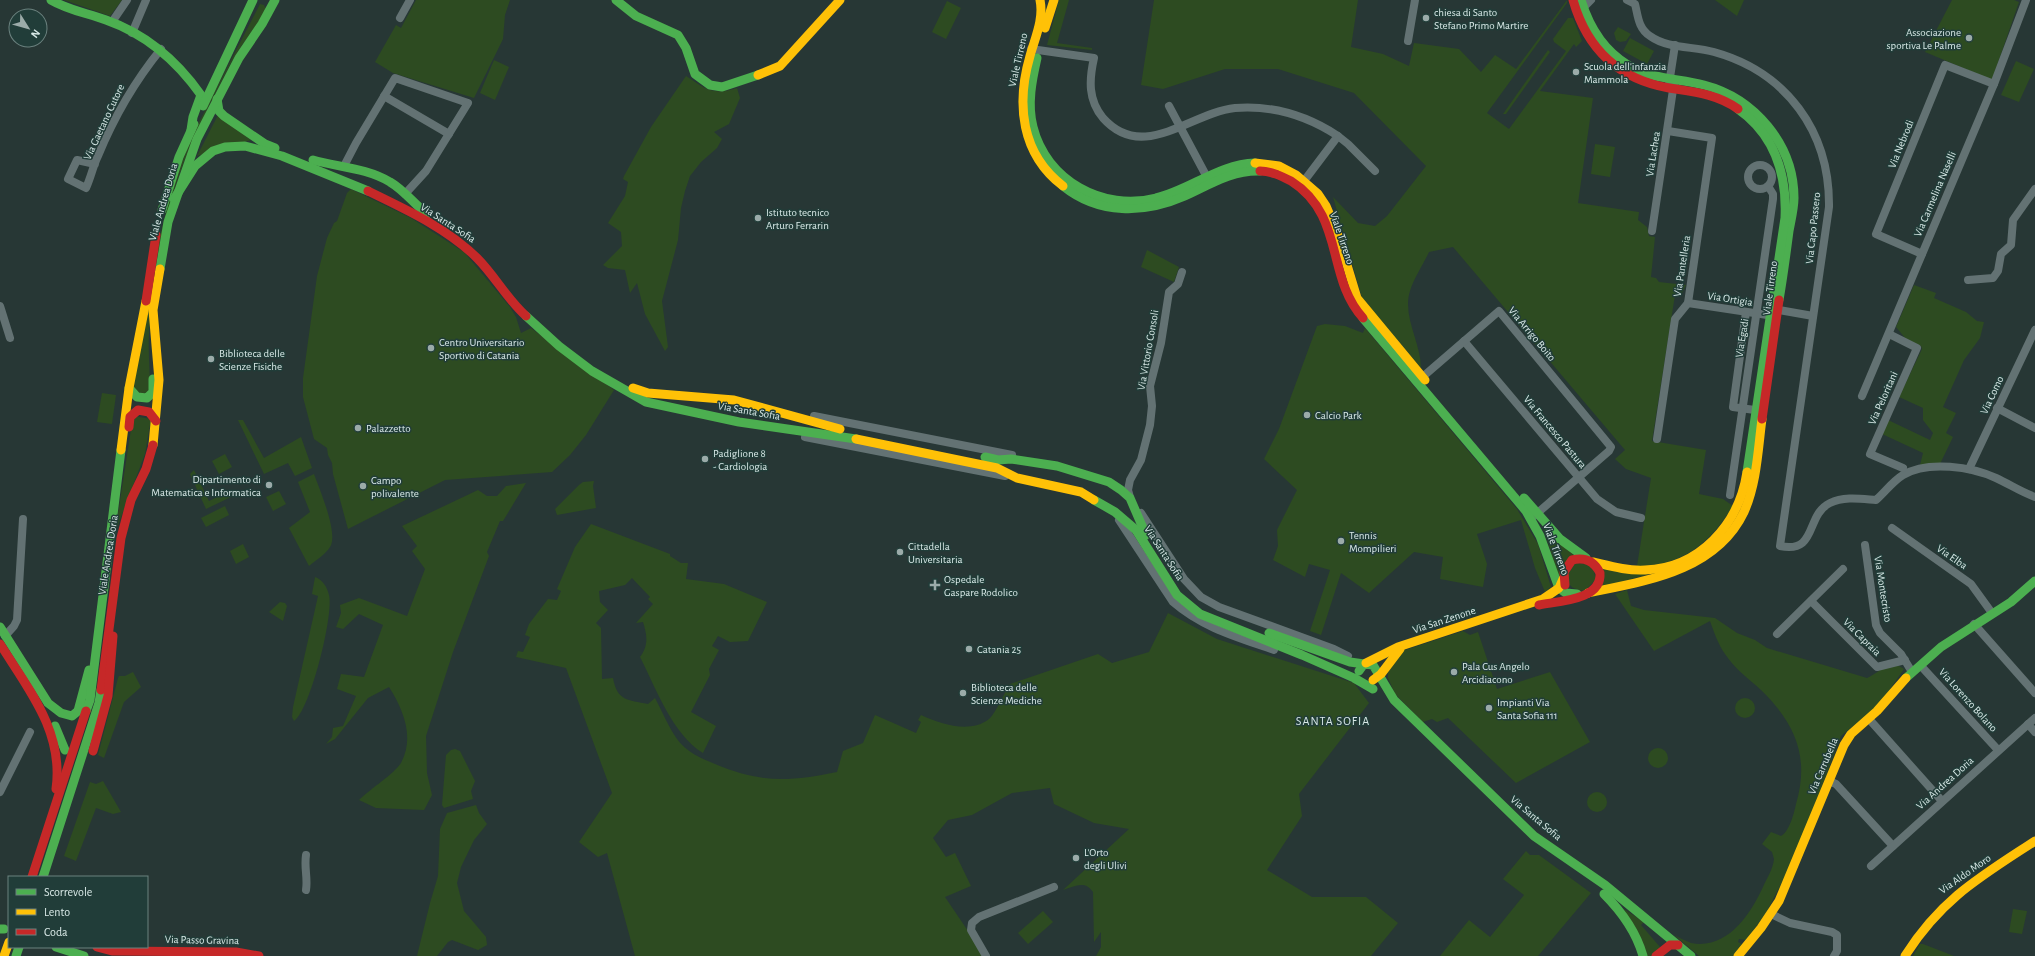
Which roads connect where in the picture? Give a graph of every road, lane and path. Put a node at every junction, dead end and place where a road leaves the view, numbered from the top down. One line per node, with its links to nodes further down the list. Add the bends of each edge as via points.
1 (51, 0): 20 (main road)
2 (127, 0): 20 (street)
3 (146, 0): 22 (street)
4 (275, 0): 18 (main road, Viale Andrea Doria)
5 (410, 0): 19 (street)
6 (616, 0): 7 (main road, via 636,16 678,35 686,48 695,74 710,85 722,87 750,79 780,66)
7 (840, 0)
8 (1031, 0): 21 (main road, via 1037,15)
9 (1040, 0): 21 (main road, Viale Tirreno, via 1042,14)
10 (1054, 0): 26 (main road, Viale Tirreno)
11 (1415, 0): 23 (street)
12 (1573, 0): 27 (main road, Viale Tirreno, via 1586,34 1605,58 1635,78 1652,84)
13 (1592, 0): 17 (street)
14 (1626, 0): 24 (street, Via Capo Passero, via 1635,4 1639,22 1645,33 1662,43)
15 (2026, 0): 28 (street, Via Carmelina Naselli)
16 (260, 1): 18 (main road, via 267,3); 30 (main road, Viale Andrea Doria)
17 (1582, 4): 27 (main road, Viale Tirreno, via 1595,34 1611,53 1634,69)
18 (269, 12): 31 (main road, Viale Andrea Doria, via 239,58)
19 (400, 18)
20 (112, 22): 22 (main road)
21 (1037, 30): 26 (main road, Viale Tirreno)
22 (132, 33): 25 (main road)
23 (1408, 41)
24 (1675, 45): 27 (street, Via Lachea); 56 (street, Via Capo Passero, via 1711,51 1754,67 1788,94 1800,108 1814,133 1826,168 1829,197)
25 (161, 49): 30 (main road, via 175,61); 37 (street, Via Gaetano Cutore, via 130,90)
26 (1035, 50): 33 (street, via 1094,58 1090,78 1091,95 1098,110 1115,128 1130,135 1147,137 1164,134); 40 (main road, Viale Tirreno, via 1030,87 1032,123 1043,152 1067,180 1098,197 1135,202 1173,193)
27 (1672, 84): 34 (street, Via Lachea); 55 (main road, Viale Tirreno, via 1722,99 1738,108 1758,125 1773,147 1781,165 1788,218)
28 (1994, 84): 47 (street, Via Carmelina Naselli); 47 (street, Via Nebrodi, via 1945,65 1876,234)
29 (384, 96): 35 (street); 35 (street, via 395,78 468,103); 38 (street)
30 (203, 99): 62 (main road, Viale Andrea Doria, via 170,183 162,212)
31 (217, 99): 38 (main road, Via Santa Sofia, via 219,111 224,116 265,144 319,162); 45 (main road, Viale Andrea Doria, via 190,153)
32 (1169, 106): 33 (street)
33 (1180, 127): 36 (street, via 1223,110 1261,108 1301,116); 40 (street)
34 (1668, 131): 46 (street, Via Lachea); 50 (street, Via Pantelleria, via 1712,138)
35 (449, 134): 44 (street, via 426,171)
36 (1338, 136): 39 (street); 41 (street)
37 (95, 164): 37 (street, Via Gaetano Cutore, via 86,188 68,179 78,160)
38 (344, 166): 44 (main road, Via Santa Sofia, via 384,179)
39 (1375, 171)
40 (1208, 179): 41 (main road, Viale Tirreno, via 1234,165 1259,163 1282,168)
41 (1302, 184): 61 (main road, Viale Tirreno, via 1321,198 1329,210 1357,298 1372,323)
42 (1768, 186): 54 (street, Via Egadi, via 1773,198)
43 (2035, 189): 49 (street, via 2014,220 2011,245 2001,254 1996,275 1990,279)
44 (405, 194): 67 (main road, Via Santa Sofia, via 417,207 471,243 521,303 596,365 637,391)
45 (174, 199): 52 (main road, Viale Andrea Doria, via 163,245); 67 (main road, Via Santa Sofia, via 195,166 204,157 219,149 245,146 310,166 403,208 458,241 478,259 525,317 575,359 628,393 655,404)
46 (1652, 231)
47 (1922, 254): 58 (street, Via Carmelina Naselli)
48 (1182, 272): 83 (street, Via Vittorio Consoli, via 1178,284 1169,292 1161,343 1150,386 1150,424 1141,460)
49 (1968, 280)
50 (1688, 303): 53 (street, Via Ortigia); 74 (street, Via Pantelleria, via 1675,319)
51 (0, 306): 59 (street)
52 (153, 310): 62 (main road, via 153,392 148,398 141,399 135,397); 70 (main road, Viale Andrea Doria, via 159,380)
53 (1746, 312): 54 (street, Via Ortigia); 68 (street, via 1733,407)
54 (1757, 314): 55 (street, Via Ortigia); 68 (street, Via Egadi)
55 (1776, 314): 56 (street, Via Ortigia); 69 (main road, Viale Tirreno)
56 (1813, 316): 79 (street, Via Capo Passero, via 1780,546 1794,548 1803,542 1820,511 1831,502 1850,499 1876,500 1899,478 1911,472 1940,467)
57 (2035, 330): 66 (street, Via Como)
58 (1888, 334): 63 (street, Via Carmelina Naselli); 78 (street, Via Peloritani, via 1918,348 1870,454)
59 (10, 338)
60 (1464, 341): 61 (street, Via Arrigo Boito); 81 (street, Via Francesco Pastura); 81 (street, Via Arrigo Boito, via 1499,311 1612,448)
61 (1419, 379): 90 (main road, Viale Tirreno)
62 (129, 388): 75 (main road, Viale Andrea Doria)
63 (1862, 396)
64 (742, 402): 65 (main road, Via Santa Sofia); 67 (main road, Via Santa Sofia); 71 (main road, via 735,411)
65 (753, 404): 76 (main road, Via Santa Sofia, via 847,430); 77 (street)
66 (1997, 408): 73 (street); 79 (street, Via Como)
67 (721, 409): 71 (main road, Via Santa Sofia)
68 (1742, 409): 69 (street); 85 (street, Via Egadi)
69 (1760, 411): 97 (main road, Viale Tirreno, via 1746,480 1737,507 1720,535)
70 (156, 421): 75 (main road, via 146,410 134,412 130,417); 105 (main road, Viale Andrea Doria, via 150,460 131,500 124,525 118,555)
71 (739, 422): 72 (main road, Via Santa Sofia)
72 (757, 425): 80 (main road, Via Santa Sofia, via 829,434); 82 (street)
73 (2035, 428)
74 (1657, 438)
75 (123, 445): 111 (main road, Viale Andrea Doria)
76 (1006, 460): 77 (main road, Via Santa Sofia, via 1009,458); 80 (main road, via 1003,465)
77 (1046, 464): 84 (main road, Via Santa Sofia, via 1082,472)
78 (1903, 468)
79 (1968, 469): 86 (street, via 1996,478 2018,491)
80 (1004, 471): 82 (main road, Via Santa Sofia)
81 (1579, 477): 90 (street); 92 (street, Via Francesco Pastura, via 1597,499 1610,509)
82 (1017, 478): 88 (main road, Via Santa Sofia, via 1081,492)
83 (1130, 480): 84 (street); 87 (street)
84 (1110, 484): 87 (main road, Via Santa Sofia, via 1125,492)
85 (1730, 495)
86 (2035, 497)
87 (1130, 498): 89 (main road, Via Santa Sofia); 115 (street, via 1184,579 1201,597 1219,607 1334,649)
88 (1109, 507): 91 (main road, Via Santa Sofia); 117 (street, via 1173,602 1191,617 1219,631)
89 (1135, 510): 91 (main road, via 1130,516); 115 (main road, Via Santa Sofia, via 1141,527 1178,584 1197,603 1230,619 1350,662)
90 (1534, 516): 96 (main road, Viale Tirreno, via 1564,543); 101 (main road, Viale Tirreno)
91 (1123, 517): 117 (main road, Via Santa Sofia, via 1136,530 1177,595 1193,609 1215,621)
92 (1641, 518)
93 (23, 519): 110 (street, via 17,620)
94 (1892, 528): 104 (street, Via Elba, via 1971,584)
95 (1865, 545): 114 (street, Via Montecristo, via 1876,625 1880,633)
96 (1590, 560): 97 (main road, Viale Tirreno, via 1614,568 1636,571); 99 (main road, via 1575,559 1569,563); 102 (main road, via 1599,571 1600,579 1595,589)
97 (1688, 563): 102 (main road, Viale Tirreno, via 1668,575)
98 (1843, 569): 103 (street)
99 (1563, 579): 101 (main road); 102 (main road, via 1569,590)
100 (2035, 581): 104 (main road, Via Carrubella, via 2019,596)
101 (1559, 588): 102 (main road, Viale Tirreno, via 1566,593); 106 (main road, via 1543,599)
102 (1582, 594): 106 (main road)
103 (1811, 601): 109 (street); 114 (street, Via Capraia, via 1876,668)
104 (1992, 613): 107 (main road, Via Carrubella)
105 (112, 619): 128 (main road, via 113,640 108,696); 138 (main road, Viale Andrea Doria, via 99,703)
106 (1487, 619): 113 (main road, Via San Zenone)
107 (1974, 624): 116 (main road, Via Carrubella, via 1941,647); 120 (street)
108 (0, 627): 110 (main road)
109 (1778, 634)
110 (2, 636): 111 (main road, via 48,703 61,713 72,716 80,708); 126 (main road, via 50,717)
111 (96, 641): 134 (main road, Viale Andrea Doria, via 90,700)
112 (0, 644): 134 (main road, via 47,721 56,753 58,780)
113 (1409, 644): 115 (main road, Via San Zenone); 119 (main road, via 1395,653)
114 (1905, 660): 118 (street, Via Montecristo)
115 (1364, 664): 119 (main road, Via Santa Sofia, via 1371,664); 119 (main road, via 1359,670 1359,675)
116 (1921, 666): 118 (main road, Via Carrubella); 127 (street, Via Lorenzo Bolano)
117 (1337, 671): 119 (main road, Via Santa Sofia)
118 (1912, 672): 122 (main road, Via Carrubella)
119 (1372, 678): 143 (main road, Via Santa Sofia, via 1524,827 1605,885); 152 (main road, Via Santa Sofia, via 1522,833 1604,894 1628,921)
120 (2035, 693)
121 (2035, 718): 123 (street, Via Andrea Doria)
122 (1869, 719): 129 (main road, Via Carrubella, via 1846,740); 131 (street)
123 (2028, 724): 125 (street); 127 (street, Via Andrea Doria)
124 (30, 732): 130 (street)
125 (2035, 732)
126 (65, 750)
127 (1998, 750): 131 (street, Via Andrea Doria)
128 (93, 751)
129 (1830, 781): 133 (street, via 1836,784); 141 (main road, Via Carrubella)
130 (0, 790)
131 (1942, 801): 133 (street, Via Andrea Doria)
132 (2035, 841): 157 (main road, Via Aldo Moro, via 1954,895 1929,920)
133 (1893, 846): 136 (street, Via Andrea Doria)
134 (40, 855): 137 (main road, Viale Andrea Doria)
135 (306, 855): 140 (street)
136 (1871, 866)
137 (32, 876)
138 (43, 876)
139 (1054, 887): 151 (street, via 979,917 972,923 971,930)
140 (306, 890)
141 (1771, 914): 155 (main road, Via Carrubella); 156 (street, via 1790,923 1837,935)
142 (8, 945): 147 (main road)
143 (1678, 945): 153 (main road, via 1670,945); 154 (main road, Via Santa Sofia)
144 (59, 948): 148 (main road)
145 (101, 948): 146 (main road, Via Passo Gravina, via 112,951)
146 (201, 952): 149 (main road); 150 (main road, Via Passo Gravina, via 236,952)
147 (4, 956)
148 (84, 956)
149 (175, 956)
150 (259, 956)
151 (986, 956)
152 (1643, 956)
153 (1656, 956)
154 (1691, 956)
155 (1738, 956)
156 (1834, 956)
157 (1905, 956)

